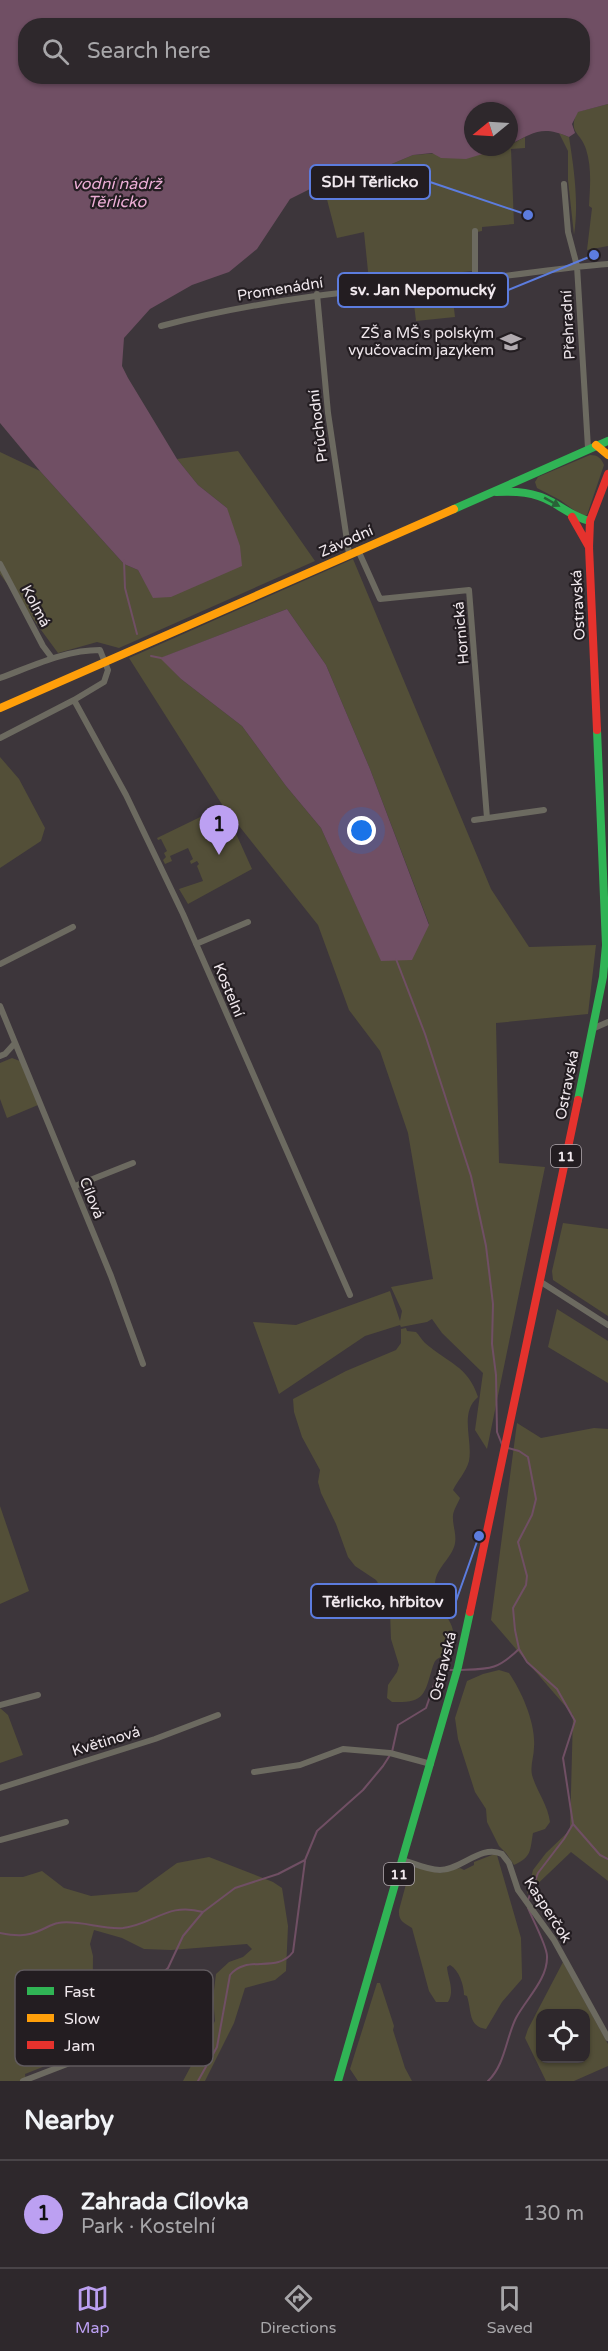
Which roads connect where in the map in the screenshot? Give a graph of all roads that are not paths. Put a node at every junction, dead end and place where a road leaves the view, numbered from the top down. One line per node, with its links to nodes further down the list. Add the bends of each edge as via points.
1 (564, 184): 4 (street, Přehradní, via 568,232)
2 (475, 231): 5 (street)
3 (608, 264): 4 (street, Promenádní)
4 (577, 266): 5 (street, Promenádní); 9 (street, Přehradní, via 586,430)
5 (475, 279): 6 (street, Promenádní)
6 (317, 294): 7 (street, Promenádní, via 224,310); 18 (street, Průchodní, via 328,413)
7 (161, 326)
8 (608, 441): 9 (main road, Závodní)
9 (592, 446): 10 (main road); 11 (main road, Závodní)
10 (608, 455)
11 (537, 472): 13 (main road, Závodní); 14 (main road, via 530,480)
12 (608, 474): 16 (main road, Ostravská / 11)
13 (489, 493): 14 (main road); 18 (main road, Závodní)
14 (532, 493): 15 (main road, one-way to 15)
15 (570, 514): 16 (main road); 17 (main road)
16 (590, 521): 17 (main road, Ostravská / 11)
17 (589, 547): 35 (main road, Ostravská / 11, via 606,945)
18 (354, 552): 21 (main road, Závodní); 27 (street, Hornická, via 380,599 469,590)
19 (0, 564): 20 (street, Kolmá)
20 (52, 658): 21 (street, via 100,650); 22 (street)
21 (105, 661): 23 (street, via 108,670 104,682); 24 (main road, Závodní)
22 (0, 678)
23 (74, 700): 25 (street); 31 (street, Kostelní, via 126,795)
24 (0, 708)
25 (0, 738)
26 (544, 810): 27 (street)
27 (487, 818): 28 (street)
28 (474, 820)
29 (248, 922): 31 (street)
30 (73, 927): 32 (street)
31 (196, 944): 41 (street, Kostelní)
32 (0, 964)
33 (0, 1006): 36 (street, Cílová)
34 (608, 1022): 35 (street)
35 (592, 1029): 40 (main road, Ostravská / 11)
36 (15, 1043): 37 (street); 39 (street, Cílová)
37 (0, 1056)
38 (133, 1163): 39 (street)
39 (75, 1186): 43 (street, Cílová)
40 (541, 1282): 42 (street); 47 (main road, Ostravská / 11, via 458,1667)
41 (350, 1295)
42 (608, 1325)
43 (143, 1364)
44 (38, 1695): 45 (street)
45 (0, 1705)
46 (218, 1715): 49 (street, Květinová)
47 (431, 1764): 48 (street, via 390,1753 343,1749 300,1765); 52 (main road, Ostravská / 11)
48 (254, 1772)
49 (0, 1788)
50 (66, 1822): 51 (street)
51 (0, 1840)
52 (404, 1860): 53 (street, Kasperčok, via 439,1870 499,1852); 56 (main road, Ostravská / 11)
53 (608, 2038)
54 (62, 2066): 55 (street)
55 (24, 2081)
56 (338, 2081)

